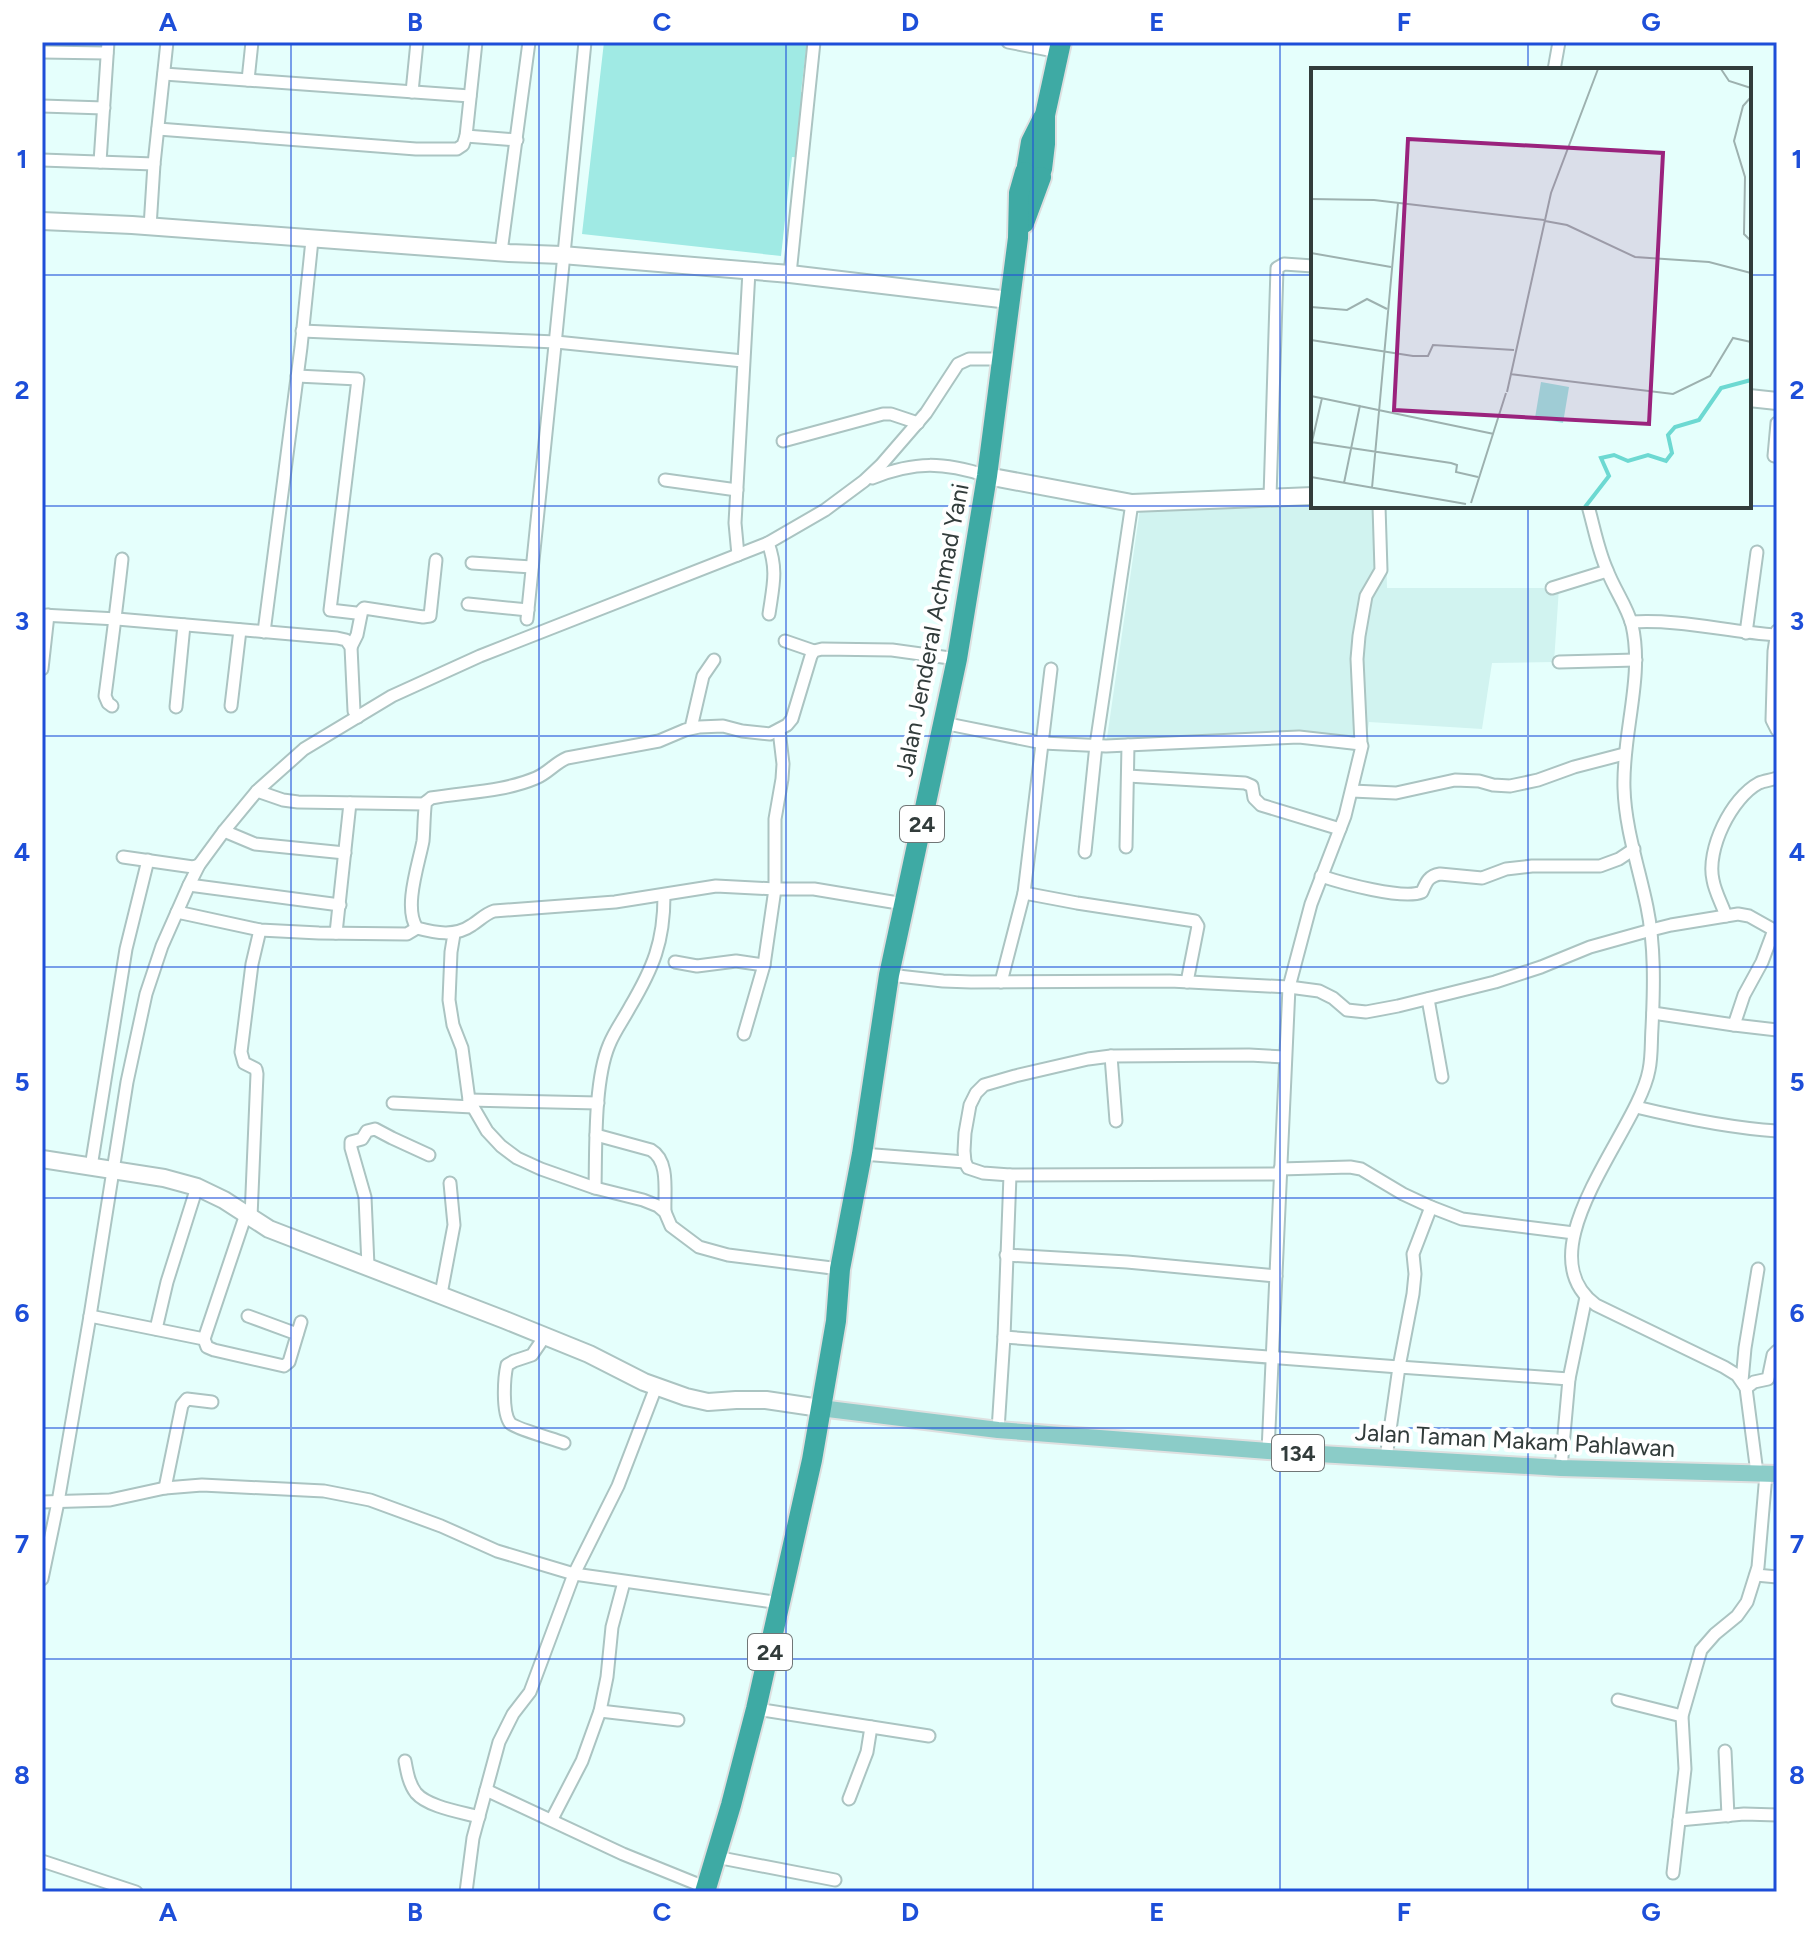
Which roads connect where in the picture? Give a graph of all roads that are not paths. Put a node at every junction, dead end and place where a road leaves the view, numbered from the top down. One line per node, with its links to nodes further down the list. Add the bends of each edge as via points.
1 (167, 42): 14 (street)
2 (252, 42): 15 (street)
3 (417, 42): 16 (street)
4 (476, 42): 17 (street)
5 (529, 42): 22 (street)
6 (585, 42): 30 (street)
7 (814, 42): 33 (street)
8 (1008, 42): 10 (street)
9 (1559, 42): 13 (street)
10 (1060, 47): 34 (highway, Jalan Jenderal Achmad Yani / 24, via 1045,115 1031,142 1034,171)
11 (108, 48): 12 (street); 19 (street)
12 (42, 52)
13 (1554, 68)
14 (164, 74): 15 (street); 20 (street)
15 (248, 80): 16 (street)
16 (412, 92): 17 (street)
17 (470, 96): 21 (street)
18 (42, 106): 19 (street)
19 (104, 108): 24 (street)
20 (158, 129): 21 (street, via 416,149 457,149); 25 (street)
21 (466, 136): 22 (street)
22 (517, 140): 29 (street)
23 (42, 160): 24 (street)
24 (100, 162): 25 (street)
25 (154, 164): 27 (street)
26 (42, 221): 27 (main road)
27 (150, 227): 28 (main road)
28 (312, 240): 29 (main road); 35 (street)
29 (501, 252): 30 (main road)
30 (562, 255): 32 (main road); 36 (street)
31 (1311, 266): 51 (street, via 1277,268)
32 (749, 271): 33 (main road); 38 (street)
33 (790, 274): 34 (main road)
34 (1009, 300): 37 (highway, Jalan Jenderal Achmad Yani / 24)
35 (302, 331): 36 (street); 39 (street)
36 (556, 342): 38 (street); 61 (street)
37 (1002, 359): 42 (street, via 961,361); 46 (highway, Jalan Jenderal Achmad Yani / 24)
38 (743, 361): 49 (street)
39 (297, 376): 65 (street, via 358,379 330,610); 72 (street)
40 (1751, 398): 41 (main road)
41 (1777, 401)
42 (918, 423): 44 (street, via 883,414); 48 (street)
43 (1777, 423): 45 (street)
44 (783, 441)
45 (1774, 456)
46 (987, 476): 48 (street, via 929,465); 52 (main road); 78 (highway, Jalan Jenderal Achmad Yani / 24)
47 (665, 480): 49 (street)
48 (864, 481): 55 (street)
49 (737, 490): 57 (street)
50 (1311, 496): 51 (main road)
51 (1270, 497): 52 (main road)
52 (1132, 503): 94 (street)
53 (1379, 508): 93 (street, via 1381,570 1366,596 1357,659)
54 (1589, 508): 62 (street)
55 (768, 543): 57 (street); 66 (street, via 774,560)
56 (1757, 552): 73 (street)
57 (738, 555): 87 (street, via 480,656)
58 (122, 559): 68 (street)
59 (436, 560): 76 (street, via 430,616 364,608)
60 (472, 563): 61 (street)
61 (532, 567): 64 (street, via 527,614)
62 (1607, 571): 63 (street); 69 (street)
63 (1552, 588)
64 (468, 604)
65 (356, 613)
66 (769, 614)
67 (45, 615): 68 (street); 82 (street)
68 (117, 619): 70 (street); 84 (street, via 105,696)
69 (1631, 622): 73 (street, via 1681,622); 80 (street)
70 (184, 625): 71 (street); 86 (street)
71 (240, 630): 72 (street); 85 (street)
72 (264, 632): 76 (street, via 337,638)
73 (1746, 633): 74 (street)
74 (1777, 634): 91 (street, via 1772,720)
75 (785, 641): 77 (street)
76 (351, 647): 87 (street)
77 (814, 651): 78 (street, via 892,650); 90 (street, via 792,719)
78 (957, 659): 88 (highway, Jalan Jenderal Achmad Yani / 24)
79 (714, 660): 89 (street, via 703,676)
80 (1636, 660): 81 (street); 96 (street)
81 (1559, 662)
82 (42, 669)
83 (1051, 669): 92 (street)
84 (112, 706)
85 (231, 706)
86 (176, 707)
87 (358, 717): 99 (street, via 304,749)
88 (943, 723): 92 (street); 117 (highway, Jalan Jenderal Achmad Yani / 24)
89 (691, 728): 90 (street, via 723,726 758,734); 102 (street, via 659,741 567,758 536,778 431,798)
90 (779, 730): 114 (street, via 783,764 775,819)
91 (1777, 730)
92 (1043, 743): 94 (street); 115 (street)
93 (1361, 744): 95 (street, via 1299,737); 100 (street)
94 (1096, 745): 95 (street); 107 (street)
95 (1128, 745): 97 (street)
96 (1624, 754): 100 (street, via 1510,786 1455,780 1396,793); 106 (street)
97 (1128, 776): 103 (street, via 1245,783 1261,805); 105 (street)
98 (1777, 778): 120 (street, via 1745,794 1716,843 1712,878)
99 (257, 791): 101 (street, via 298,802); 104 (street)
100 (1352, 791): 103 (street)
101 (350, 803): 102 (street); 108 (street)
102 (425, 804): 121 (street, via 412,907)
103 (1340, 829): 112 (street)
104 (224, 831): 108 (street, via 255,844); 111 (street)
105 (1126, 847)
106 (1634, 849): 112 (street, via 1600,866 1532,866 1482,878 1433,875 1422,892 1411,896); 123 (street)
107 (1085, 852)
108 (345, 853): 118 (street)
109 (123, 857): 110 (street)
110 (148, 860): 111 (street); 152 (street, via 126,949)
111 (199, 865): 113 (street)
112 (1321, 876): 132 (street)
113 (189, 885): 118 (street); 119 (street)
114 (775, 889): 116 (street, via 716,886); 117 (street, via 814,889); 128 (street)
115 (1024, 893): 130 (street); 131 (street, via 1195,921)
116 (664, 896): 126 (street, via 494,911); 142 (street, via 660,942 609,1045)
117 (904, 904): 129 (highway, Jalan Jenderal Achmad Yani / 24)
118 (340, 905): 125 (street)
119 (177, 912): 122 (street); 153 (street, via 146,994)
120 (1726, 916): 123 (street); 124 (street, via 1749,916)
121 (417, 928): 125 (street, via 407,934); 126 (street)
122 (260, 930): 125 (street); 161 (street, via 241,1052 244,1063 257,1074)
123 (1651, 930): 133 (street); 134 (street)
124 (1776, 930): 135 (street)
125 (336, 933)
126 (454, 934): 143 (street, via 449,1000)
127 (675, 962): 128 (street)
128 (764, 965): 137 (street)
129 (889, 975): 130 (street); 148 (highway, Jalan Jenderal Achmad Yani / 24)
130 (1001, 982): 131 (street)
131 (1187, 982): 132 (street)
132 (1289, 987): 133 (street, via 1319,991 1356,1012); 139 (street)
133 (1428, 999): 140 (street)
134 (1653, 1013): 135 (street); 144 (street, via 1649,1069)
135 (1734, 1025): 136 (street)
136 (1777, 1030)
137 (744, 1034)
138 (1111, 1056): 139 (street); 145 (street); 151 (street, via 980,1088 970,1105)
139 (1285, 1057): 154 (street)
140 (1442, 1077)
141 (393, 1103): 143 (street)
142 (598, 1103): 143 (street); 147 (street)
143 (471, 1104): 158 (street, via 487,1131 517,1158)
144 (1636, 1107): 146 (street); 162 (street, via 1589,1193)
145 (1116, 1121)
146 (1777, 1131)
147 (596, 1135): 158 (street); 160 (street, via 657,1154 663,1165)
148 (862, 1154): 151 (street); 165 (highway, Jalan Jenderal Achmad Yani / 24)
149 (429, 1155): 164 (street, via 375,1129 351,1142 365,1197)
150 (42, 1159): 152 (main road)
151 (965, 1162): 155 (street, via 973,1171)
152 (91, 1167): 153 (main road)
153 (112, 1170): 157 (main road); 170 (street)
154 (1280, 1172): 155 (street); 159 (street, via 1361,1169); 167 (street)
155 (1010, 1175): 163 (street)
156 (450, 1183): 168 (street, via 454,1225)
157 (197, 1187): 161 (main road); 172 (street)
158 (595, 1188): 160 (street, via 643,1200)
159 (1431, 1207): 162 (street, via 1462,1219); 178 (street, via 1413,1254 1413,1294)
160 (665, 1212): 165 (street, via 671,1226 699,1247)
161 (249, 1216): 164 (main road, via 269,1229); 175 (street)
162 (1574, 1233): 169 (street, via 1572,1269)
163 (1006, 1255): 167 (street); 174 (street)
164 (368, 1266): 168 (main road)
165 (840, 1269): 183 (highway, Jalan Jenderal Achmad Yani / 24)
166 (1758, 1269): 180 (street)
167 (1276, 1276): 177 (street)
168 (441, 1294): 173 (main road)
169 (1586, 1297): 179 (street); 180 (street, via 1724,1367)
170 (90, 1316): 172 (street); 192 (street)
171 (248, 1316): 175 (street, via 299,1328 289,1362 284,1366 214,1350)
172 (156, 1329): 175 (street)
173 (545, 1336): 181 (main road); 185 (street, via 532,1355 507,1365 508,1418 514,1426)
174 (1004, 1337): 177 (street); 184 (street)
175 (204, 1339)
176 (1777, 1351): 180 (street, via 1768,1379)
177 (1272, 1359): 178 (street); 186 (street)
178 (1399, 1367): 179 (street); 187 (street)
179 (1569, 1379): 188 (street)
180 (1744, 1384): 189 (street)
181 (656, 1387): 183 (main road, via 708,1402 766,1400); 193 (street, via 618,1486)
182 (212, 1402): 190 (street, via 187,1399 182,1405)
183 (820, 1408): 184 (main road, Jalan Taman Makam Pahlawan / 134); 198 (highway, 24)
184 (998, 1430): 186 (main road, Jalan Taman Makam Pahlawan / 134)
185 (564, 1443)
186 (1268, 1451): 187 (main road, Jalan Taman Makam Pahlawan / 134)
187 (1386, 1458): 188 (main road, Jalan Taman Makam Pahlawan / 134)
188 (1561, 1468): 189 (main road, Jalan Taman Makam Pahlawan / 134)
189 (1767, 1474): 194 (street)
190 (165, 1488): 192 (street, via 110,1500); 193 (street, via 324,1491 370,1500 497,1551)
191 (42, 1502): 192 (street)
192 (58, 1502): 196 (street)
193 (574, 1574): 197 (street); 208 (street, via 530,1692 499,1742)
194 (1756, 1575): 195 (street); 202 (street, via 1744,1608 1701,1650)
195 (1777, 1577)
196 (42, 1579)
197 (624, 1582): 198 (street); 201 (street)
198 (781, 1603): 200 (highway, 24)
199 (1618, 1700): 202 (street)
200 (756, 1709): 204 (street); 215 (highway, 24)
201 (600, 1711): 203 (street); 213 (street)
202 (1682, 1716): 214 (street, via 1685,1769)
203 (678, 1720)
204 (871, 1727): 205 (street); 209 (street)
205 (929, 1736)
206 (1725, 1751): 211 (street)
207 (405, 1761): 212 (street, via 418,1796)
208 (486, 1790): 212 (street); 213 (street)
209 (849, 1799)
210 (1777, 1815): 211 (street)
211 (1728, 1816): 214 (street)
212 (479, 1817): 221 (street)
213 (552, 1819): 219 (street)
214 (1679, 1820): 217 (street)
215 (716, 1857): 218 (street); 219 (highway, 24)
216 (42, 1861): 220 (street)
217 (1673, 1873)
218 (835, 1880)
219 (706, 1890)
220 (136, 1892)
221 (466, 1892)

